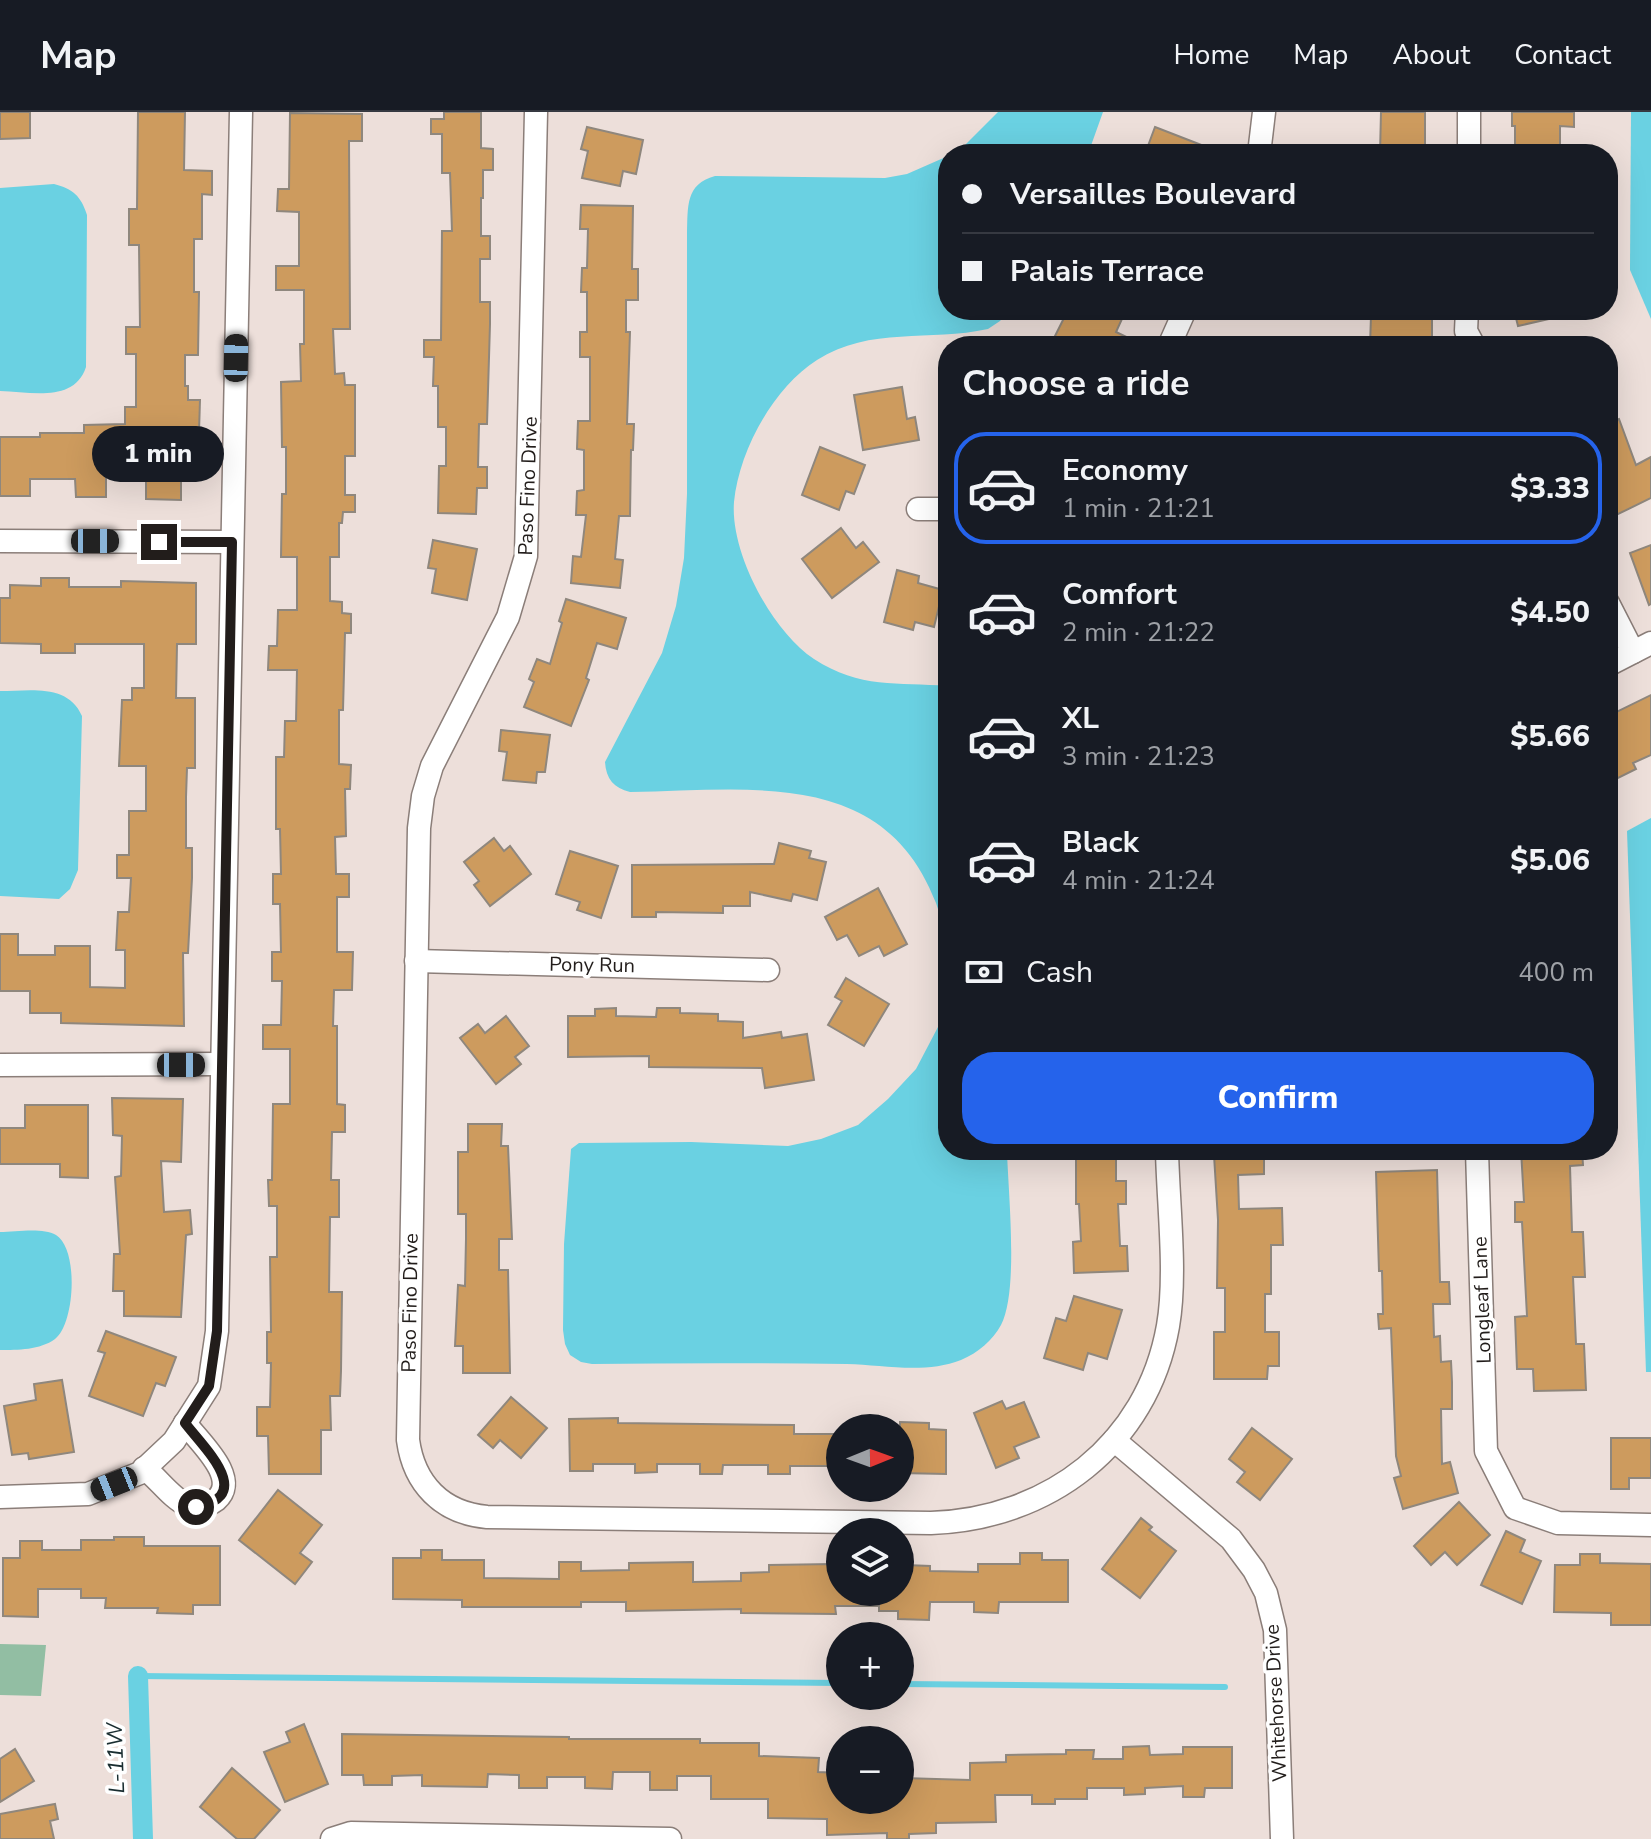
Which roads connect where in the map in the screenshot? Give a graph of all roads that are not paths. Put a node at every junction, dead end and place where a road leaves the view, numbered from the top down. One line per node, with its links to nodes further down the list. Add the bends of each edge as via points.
1 (241, 112): 10 (street)
2 (536, 112): 14 (street, Paso Fino Drive, via 526,556 508,617 445,737 423,796)
3 (1264, 112): 5 (street)
4 (1469, 112): 6 (street)
5 (1260, 144)
6 (1469, 144)
7 (918, 509): 8 (street)
8 (938, 509)
9 (0, 541): 10 (street)
10 (232, 542): 16 (street)
11 (1618, 616): 12 (street)
12 (1642, 648): 13 (street)
13 (1618, 660)
14 (416, 961): 15 (street, Pony Run); 21 (street, Paso Fino Drive, via 408,1440 418,1476 447,1506 487,1517 947,1523 1010,1511 1039,1498 1080,1473)
15 (768, 970)
16 (221, 1064): 17 (street); 20 (street, via 217,1331 209,1386)
17 (0, 1065)
18 (1167, 1160): 21 (street, Paso Fino Drive, via 1168,1325 1149,1386)
19 (1477, 1160): 24 (street, Longleaf Lane, via 1486,1451 1515,1508 1558,1523)
20 (185, 1423): 22 (street); 22 (street, via 223,1471 223,1492 216,1500 196,1507 185,1504)
21 (1114, 1440): 27 (street, Whitehorse Drive, via 1231,1539 1266,1593 1275,1630)
22 (144, 1468): 23 (street, via 88,1494)
23 (0, 1497)
24 (1651, 1525)
25 (332, 1839): 26 (street, via 351,1833)
26 (670, 1839)
27 (1282, 1839)

